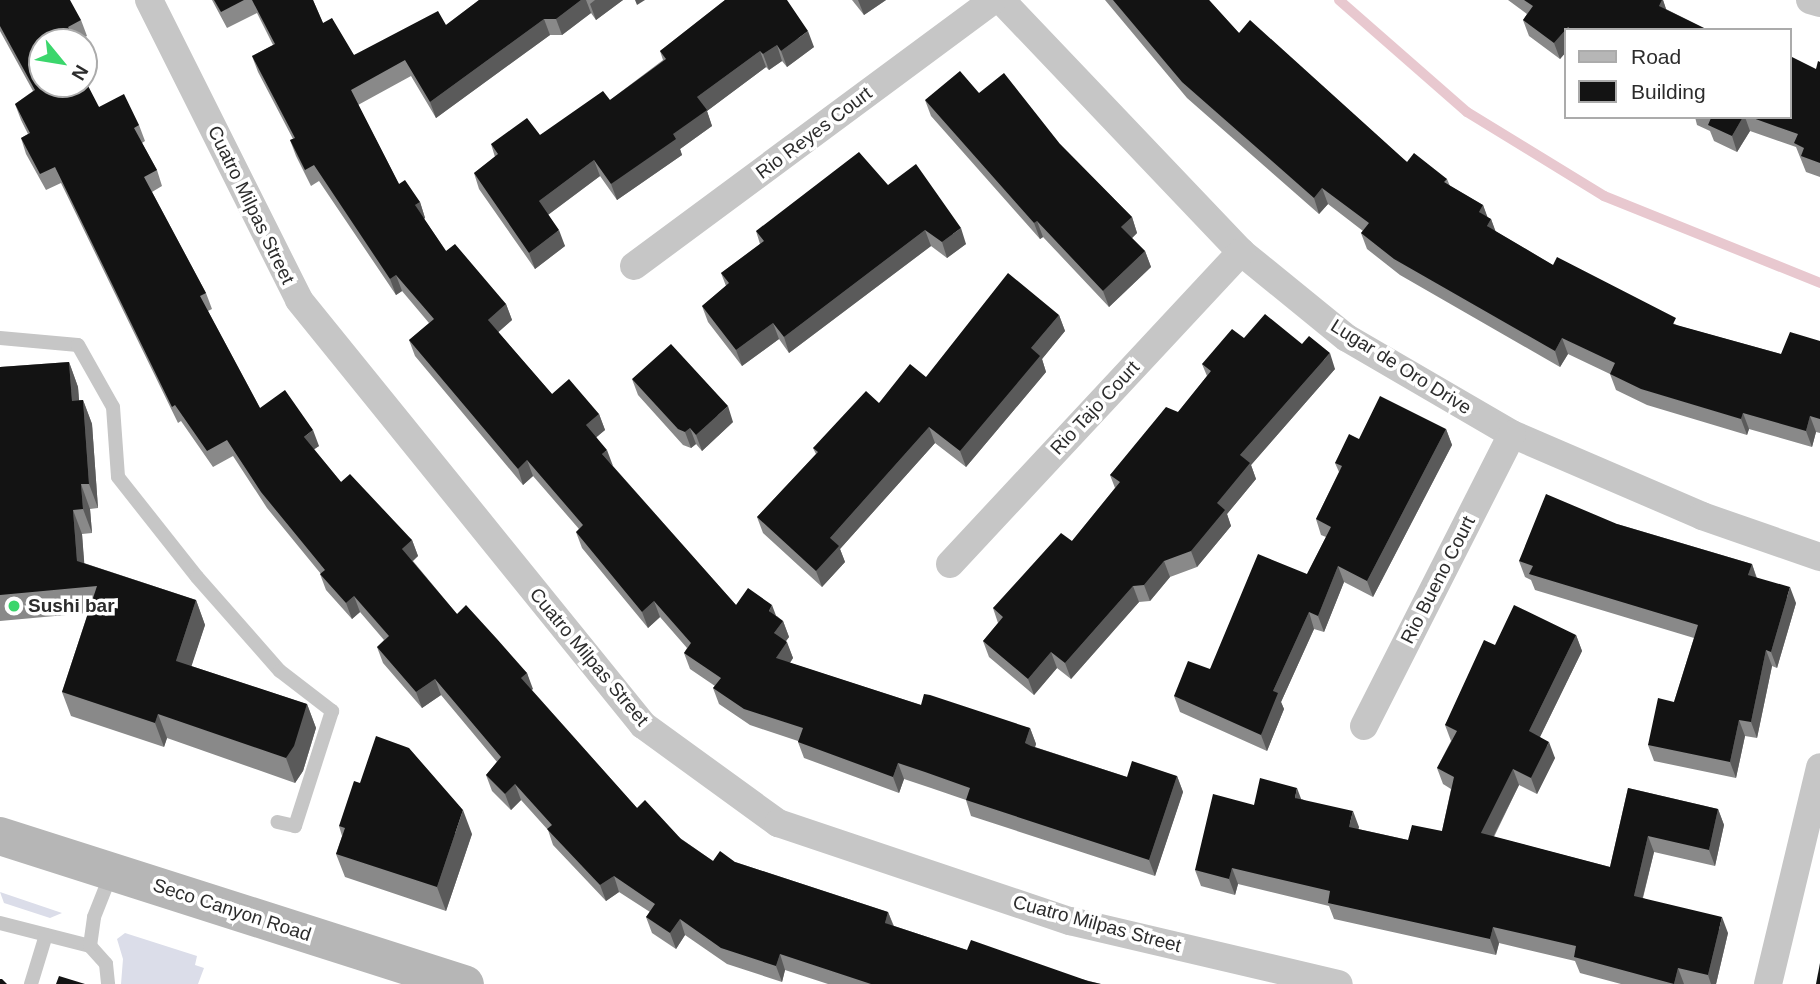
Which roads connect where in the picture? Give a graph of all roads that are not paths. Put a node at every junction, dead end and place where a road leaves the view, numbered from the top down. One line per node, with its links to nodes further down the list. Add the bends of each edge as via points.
1 (149, 0): 24 (street, Cuatro Milpas Street, via 299,300 643,725 778,823 1070,921)
2 (993, 0): 7 (street, Rio Reyes Court)
3 (1001, 0): 6 (street, Lugar de Oro Drive)
4 (1810, 0): 5 (street)
5 (1820, 3)
6 (1241, 253): 9 (street, Lugar de Oro Drive, via 1347,338); 11 (street, Rio Tajo Court)
7 (634, 266)
8 (0, 338): 14 (lane, via 78,345 113,407 118,477 280,671 332,711 295,827)
9 (1512, 434): 10 (street, Lugar de Oro Drive, via 1702,516); 12 (street, Rio Bueno Court)
10 (1820, 557)
11 (950, 564)
12 (1364, 726)
13 (1820, 767): 25 (street)
14 (277, 822)
15 (0, 835): 16 (main road, Seco Canyon Road)
16 (112, 871): 20 (lane, via 94,917); 23 (main road, Seco Canyon Road)
17 (2, 924): 18 (lane); 19 (lane)
18 (46, 935): 20 (lane); 21 (lane)
19 (0, 940)
20 (90, 946): 22 (lane, via 106,964)
21 (31, 984)
22 (108, 984)
23 (465, 984)
24 (1339, 984)
25 (1768, 984)

